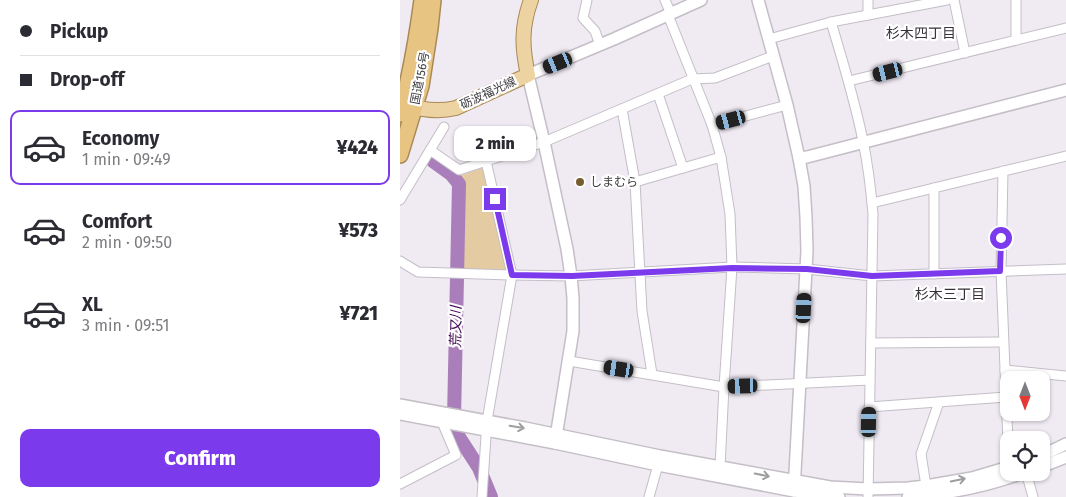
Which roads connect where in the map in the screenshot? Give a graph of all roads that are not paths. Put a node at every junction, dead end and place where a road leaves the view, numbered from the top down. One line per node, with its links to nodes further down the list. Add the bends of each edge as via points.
1 (422, 0): 15 (highway, 国道156号)
2 (433, 0): 15 (highway, 国道156号)
3 (531, 0): 22 (main road, 砺波福光線, via 522,34)
4 (587, 0): 19 (street, via 583,18 595,31)
5 (665, 0): 12 (street)
6 (701, 0): 12 (street)
7 (758, 0): 17 (street)
8 (868, 0): 13 (street)
9 (947, 0): 13 (street)
10 (954, 0): 20 (street)
11 (1016, 0): 18 (street)
12 (669, 14): 19 (street); 23 (street)
13 (868, 15): 14 (street)
14 (831, 22): 17 (street); 24 (street)
15 (424, 27): 28 (highway, 国道156号)
16 (1066, 28): 18 (street)
17 (769, 38): 21 (street)
18 (1016, 40): 20 (street)
19 (600, 45): 22 (street)
20 (965, 53): 24 (street)
21 (773, 56): 23 (street, via 714,78); 27 (street)
22 (528, 75): 28 (main road, 砺波福光線, via 456,108); 32 (street)
23 (692, 79): 26 (street); 30 (street)
24 (849, 81): 33 (street)
25 (1066, 90): 33 (street)
26 (658, 94): 29 (street); 40 (street)
27 (786, 105): 30 (street); 38 (street)
28 (406, 109): 35 (highway, 国道156号)
29 (622, 109): 32 (street); 42 (street)
30 (712, 125): 37 (street)
31 (444, 127): 34 (street)
32 (544, 142): 39 (street); 54 (street)
33 (864, 142): 38 (street); 45 (street)
34 (430, 150): 39 (street, via 459,170); 44 (street)
35 (400, 155)
36 (1066, 156): 41 (street)
37 (721, 157): 40 (street); 47 (street, via 730,214)
38 (799, 158): 48 (street, via 804,186)
39 (486, 161): 53 (street)
40 (683, 168): 42 (street)
41 (1003, 171): 43 (street); 50 (street)
42 (636, 182): 51 (street)
43 (934, 188): 45 (street); 52 (street)
44 (400, 200)
45 (872, 203): 55 (street)
46 (400, 261): 53 (street, via 418,272)
47 (732, 268): 48 (street); 51 (street); 64 (street)
48 (807, 269): 55 (street); 63 (street)
49 (1066, 269): 50 (street)
50 (1000, 271): 52 (street); 57 (street)
51 (641, 272): 54 (street); 60 (street, via 642,311)
52 (934, 274): 55 (street)
53 (512, 275): 54 (street); 71 (street)
54 (572, 276): 58 (street, via 573,330)
55 (872, 276): 56 (street)
56 (870, 342): 57 (street); 62 (street)
57 (1004, 342): 59 (street)
58 (569, 361): 60 (street); 72 (street)
59 (1005, 370): 61 (street)
60 (652, 374): 64 (street)
61 (1066, 376)
62 (870, 380): 63 (street); 68 (street)
63 (800, 384): 64 (street); 84 (street)
64 (724, 387): 78 (street)
65 (1000, 397): 66 (street)
66 (939, 402): 68 (street); 83 (street, via 921,454)
67 (400, 405): 71 (street)
68 (869, 407): 85 (street)
69 (400, 414): 70 (street)
70 (442, 422): 71 (street); 82 (street, via 456,455)
71 (487, 426): 72 (street); 86 (street)
72 (556, 439): 77 (street); 78 (street)
73 (1066, 444): 74 (street)
74 (1050, 452)
75 (1066, 457): 76 (street)
76 (1050, 463)
77 (658, 465): 84 (street); 87 (street)
78 (720, 467): 84 (street, one-way to 84)
79 (1000, 470): 83 (street, one-way to 79)
80 (1000, 480): 89 (street, via 976,487)
81 (1028, 481): 90 (street)
82 (400, 484)
83 (926, 486): 85 (street)
84 (794, 490): 85 (street, via 830,487); 88 (street)
85 (868, 493)
86 (482, 497)
87 (648, 497)
88 (839, 497)
89 (908, 497)
90 (1033, 497)

